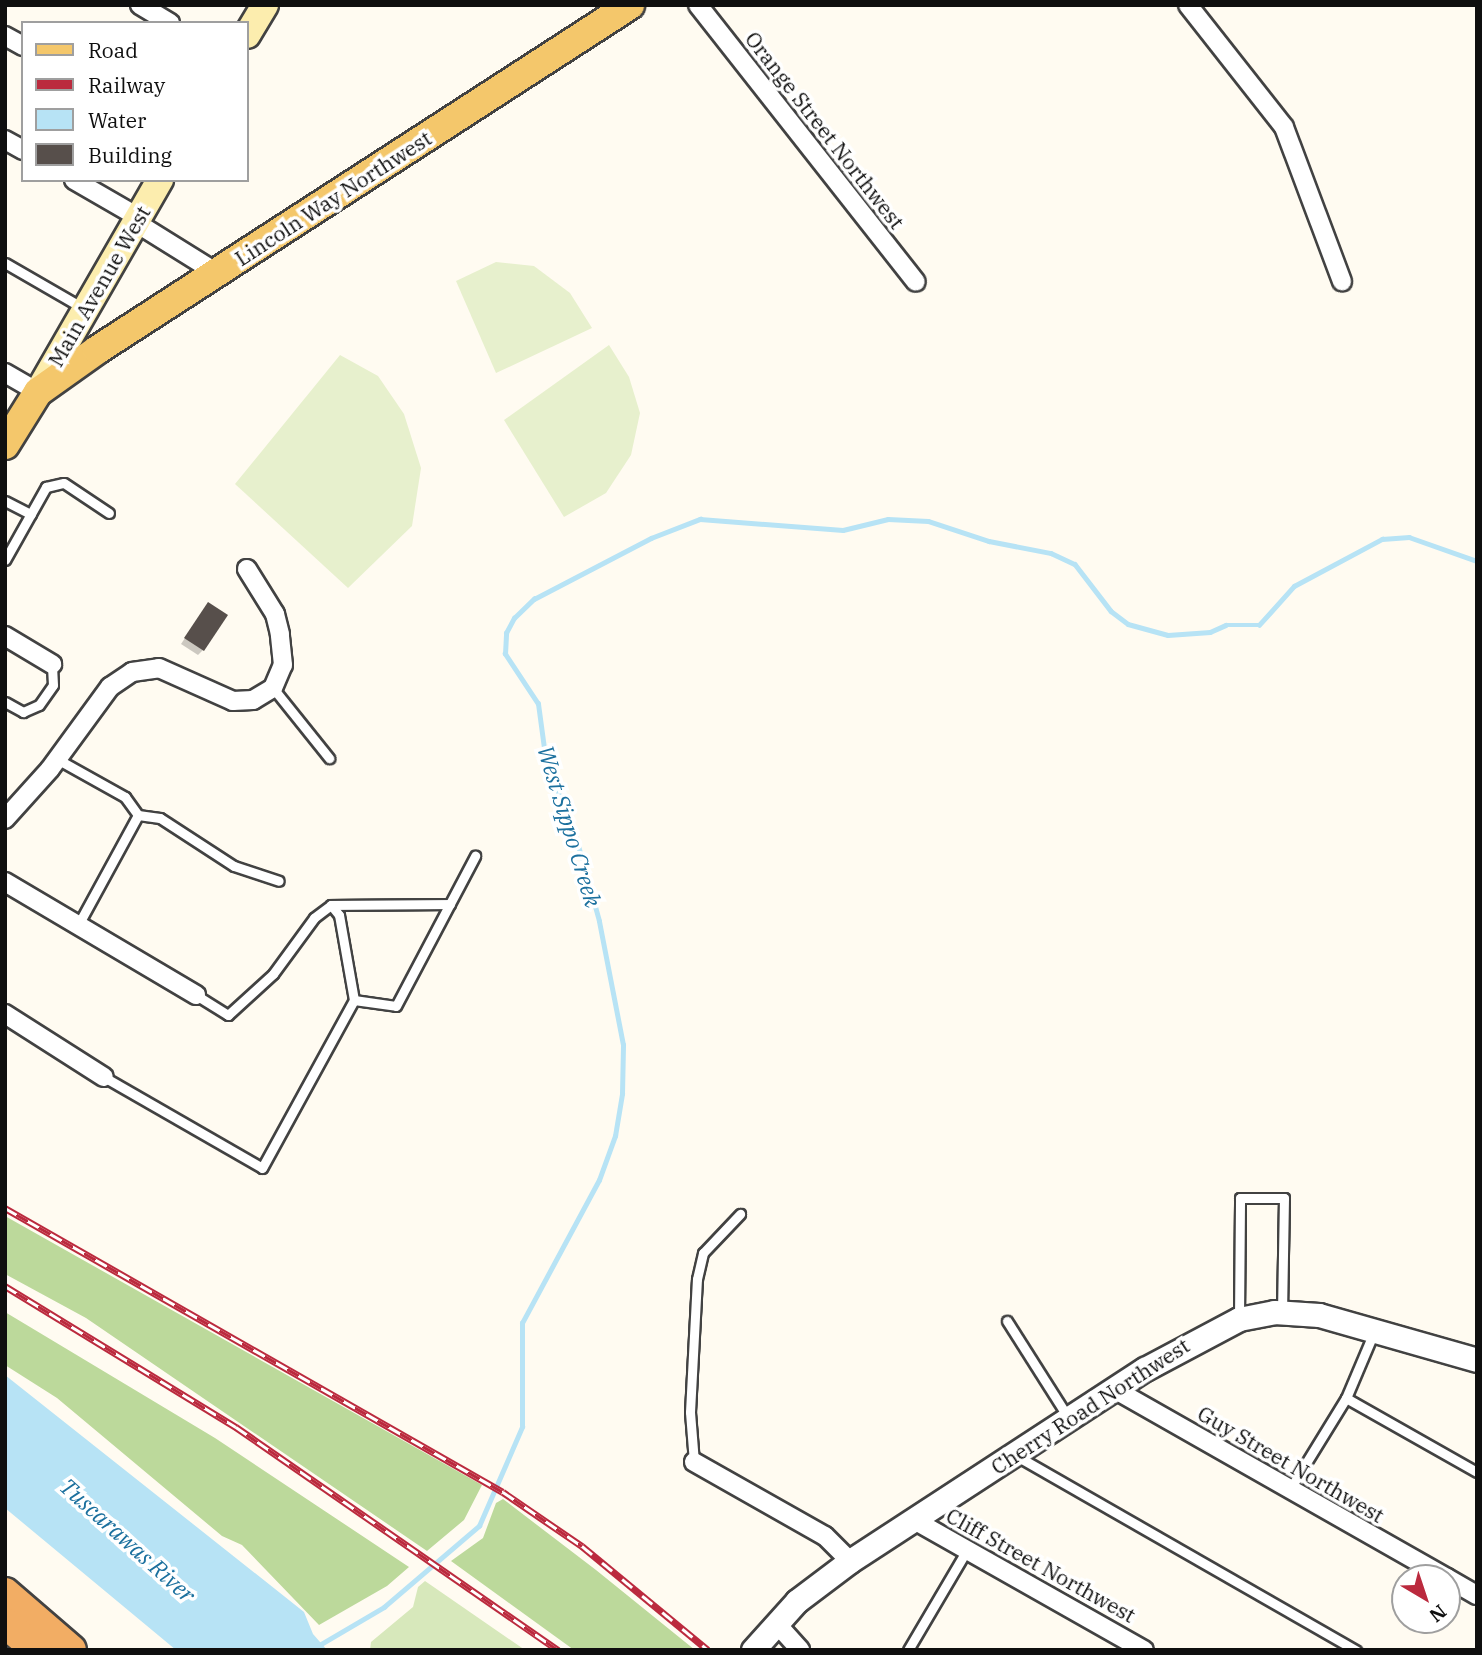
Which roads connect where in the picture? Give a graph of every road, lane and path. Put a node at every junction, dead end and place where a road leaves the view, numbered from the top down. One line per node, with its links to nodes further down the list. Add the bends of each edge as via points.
1 (140, 5): 6 (street)
2 (265, 5): 7 (main road)
3 (630, 5): 16 (main road, Lincoln Way Northwest)
4 (698, 5): 18 (street, Orange Street Northwest)
5 (1188, 5): 17 (street, via 1284,127)
6 (167, 21)
7 (248, 34)
8 (5, 36): 9 (street)
9 (21, 45)
10 (5, 140): 11 (street)
11 (21, 149)
12 (77, 182): 14 (street)
13 (159, 182): 14 (main road, Main Avenue West)
14 (136, 220): 16 (street); 19 (main road, Main Avenue West)
15 (5, 263): 19 (lane)
16 (217, 273): 21 (main road, Lincoln Way Northwest)
17 (1342, 281)
18 (916, 282)
19 (85, 309): 21 (main road, Main Avenue West)
20 (5, 373): 21 (street)
21 (38, 392): 22 (main road)
22 (5, 445)
23 (5, 501): 25 (lane)
24 (109, 513): 25 (lane, via 64,482 46,487)
25 (31, 514): 26 (lane)
26 (5, 560)
27 (247, 569): 30 (street, via 275,614 281,634 283,665)
28 (5, 635): 29 (street)
29 (52, 664): 31 (lane, via 53,685 39,705 23,712)
30 (273, 688): 32 (lane); 33 (street, via 253,699 233,701 159,668 132,672 110,687)
31 (5, 702)
32 (329, 758)
33 (57, 759): 34 (lane, via 125,797); 35 (street)
34 (138, 815): 37 (lane, via 160,818 234,866); 41 (lane)
35 (5, 819)
36 (475, 856): 39 (lane)
37 (279, 881)
38 (5, 883): 41 (street)
39 (450, 904): 40 (lane); 43 (lane, via 396,1006)
40 (331, 905): 42 (lane, via 314,918 274,974 228,1015); 43 (lane, via 339,915)
41 (78, 926): 42 (street)
42 (195, 995)
43 (354, 1000): 45 (lane, via 262,1168)
44 (5, 1014): 45 (street)
45 (104, 1077)
46 (740, 1214): 56 (lane, via 703,1253 697,1279 690,1412)
47 (1282, 1312): 48 (street, Cherry Road Northwest); 48 (lane, via 1284,1198 1240,1198); 50 (street, Cherry Road Northwest, via 1319,1315)
48 (1240, 1319): 52 (street, Cherry Road Northwest, via 1181,1347)
49 (1007, 1321): 54 (lane)
50 (1375, 1329): 51 (street, Cherry Road Northwest); 53 (lane)
51 (1477, 1360)
52 (1114, 1389): 54 (street, Cherry Road Northwest); 58 (street, Guy Street Northwest)
53 (1346, 1398): 57 (lane); 58 (lane)
54 (1069, 1418): 55 (street, Cherry Road Northwest)
55 (1014, 1454): 59 (street, Cherry Road Northwest); 74 (lane)
56 (694, 1462): 61 (street, via 825,1536)
57 (1477, 1472)
58 (1290, 1489): 62 (street, Guy Street Northwest)
59 (914, 1520): 60 (street, Cliff Street Northwest); 61 (street, Cherry Road Northwest)
60 (967, 1550): 72 (lane); 73 (street, Cliff Street Northwest)
61 (850, 1561): 67 (street, Cherry Road Northwest)
62 (1422, 1564)
63 (1461, 1586): 65 (street, Guy Street Northwest)
64 (5, 1593): 70 (highway)
65 (1477, 1595)
66 (5, 1622): 69 (highway)
67 (776, 1623): 68 (street, Cherry Road Northwest); 71 (street)
68 (756, 1646)
69 (37, 1650)
70 (71, 1650)
71 (800, 1650)
72 (908, 1650)
73 (1144, 1650)
74 (1356, 1650)

